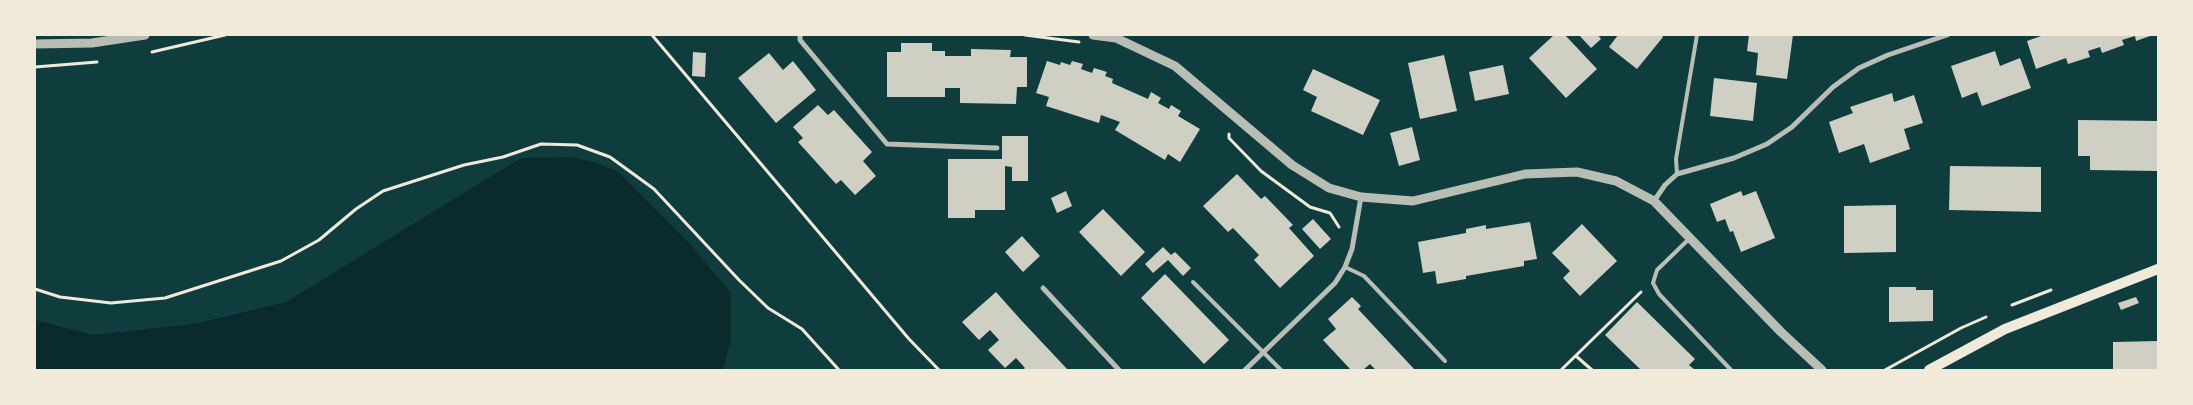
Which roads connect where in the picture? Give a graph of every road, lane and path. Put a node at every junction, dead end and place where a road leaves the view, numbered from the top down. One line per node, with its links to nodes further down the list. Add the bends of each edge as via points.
1 (145, 35): 8 (street, via 92,43)
2 (652, 35): 27 (path, via 909,339)
3 (800, 35): 11 (street, via 800,40 887,144)
4 (1025, 35): 9 (path)
5 (1094, 35): 13 (street, via 1116,38 1174,66 1292,165 1329,188)
6 (1697, 35): 12 (lane, via 1676,159)
7 (1947, 35): 12 (street, via 1859,68 1833,87 1792,127 1767,144 1734,158)
8 (35, 44)
9 (1087, 44)
10 (1229, 130): 15 (path, via 1230,138 1261,171 1310,208 1330,213 1339,224 1340,232)
11 (998, 148)
12 (1677, 174): 14 (street)
13 (1361, 197): 14 (street, via 1413,201 1525,174 1577,172 1616,180); 15 (street)
14 (1654, 201): 16 (street)
15 (1355, 237): 17 (street)
16 (1690, 238): 20 (lane, via 1657,270); 34 (street)
17 (1345, 267): 23 (street, via 1335,283); 25 (lane, via 1364,276)
18 (2158, 269): 35 (main road, via 2005,329)
19 (1193, 282): 23 (lane)
20 (1653, 283): 24 (path); 33 (lane, via 1659,294)
21 (1043, 288): 28 (street)
22 (35, 289): 26 (path, via 60,297 111,302 165,298 281,261 319,240 383,191 541,144 577,145 610,156 654,189 739,280 768,308 802,329)
23 (1264, 352): 29 (street); 30 (lane)
24 (1576, 356): 31 (path); 32 (path)
25 (1445, 361)
26 (839, 370)
27 (939, 370)
28 (1118, 370)
29 (1245, 370)
30 (1281, 370)
31 (1561, 370)
32 (1592, 370)
33 (1731, 370)
34 (1822, 370)
35 (1929, 370)

